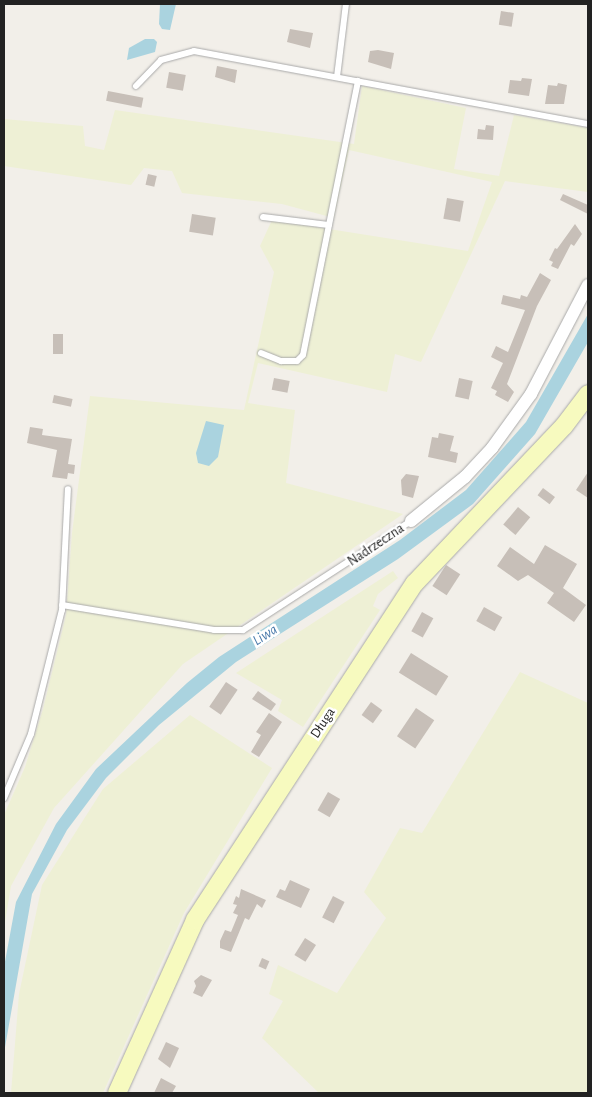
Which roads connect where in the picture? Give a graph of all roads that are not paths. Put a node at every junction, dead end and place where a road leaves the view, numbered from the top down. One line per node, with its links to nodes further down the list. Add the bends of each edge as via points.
1 (346, 4): 2 (lane)
2 (337, 77): 3 (lane); 4 (lane, via 194,51 161,60)
3 (358, 81): 5 (lane); 7 (lane)
4 (136, 86)
5 (588, 124)
6 (263, 217): 7 (lane)
7 (329, 225): 9 (lane, via 303,355 297,361 281,360)
8 (588, 285): 12 (street, Nadrzeczna, via 531,394 492,448 465,477)
9 (262, 353)
10 (588, 394): 15 (street, Długa, via 564,426 415,583 195,920)
11 (68, 489): 13 (lane)
12 (412, 521): 13 (lane, Nadrzeczna, via 243,630 214,630)
13 (62, 605): 14 (lane, via 31,734)
14 (4, 798)
15 (117, 1093)

